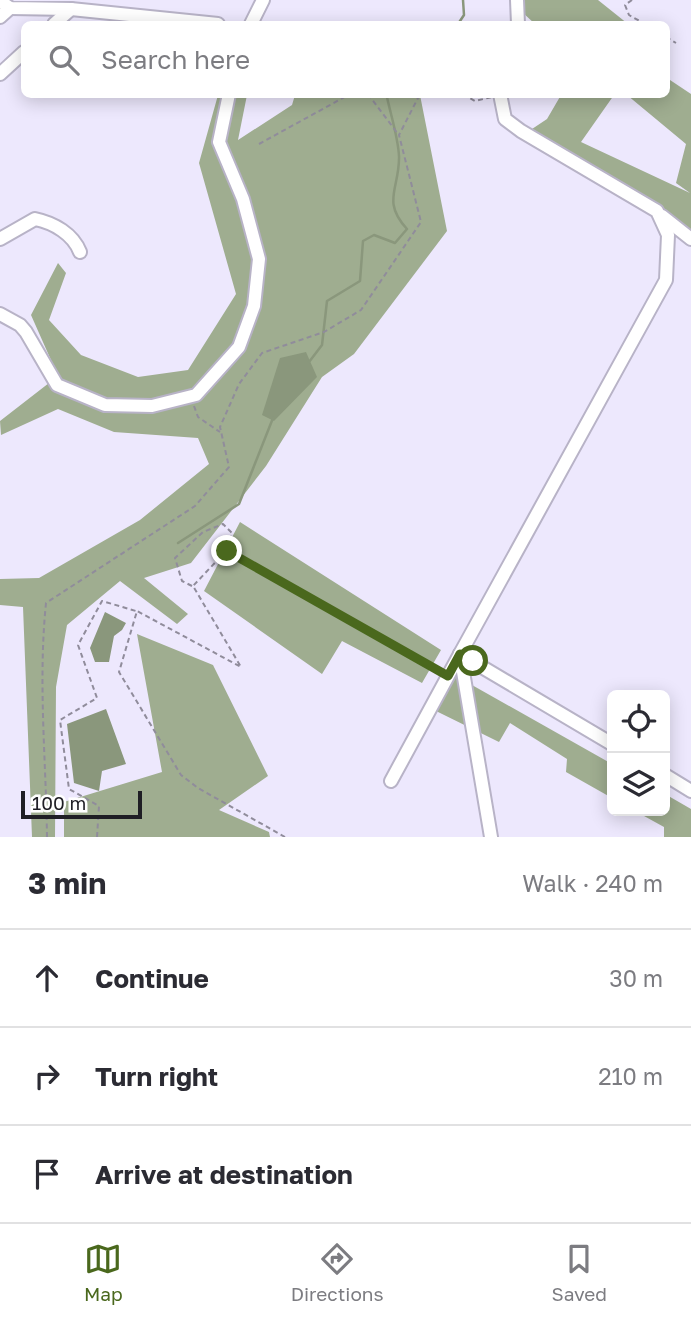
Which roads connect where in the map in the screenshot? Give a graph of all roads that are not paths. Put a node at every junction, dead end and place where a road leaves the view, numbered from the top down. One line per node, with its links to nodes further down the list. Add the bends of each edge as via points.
1 (263, 0): 8 (street)
2 (517, 0): 9 (street)
3 (5, 4): 4 (street); 5 (street)
4 (71, 9): 6 (street); 7 (street)
5 (0, 17)
6 (57, 21)
7 (189, 21)
8 (252, 21)
9 (518, 21)
10 (21, 55): 11 (street)
11 (0, 74)
12 (228, 98): 18 (street, via 219,142 243,199 258,259 254,306 239,347 196,395 152,406 105,405 57,385 26,332)
13 (501, 98): 14 (street, via 505,119 521,131)
14 (657, 211): 16 (street); 19 (street, via 668,235 666,279)
15 (0, 239): 17 (street, via 35,219 50,222 76,242)
16 (691, 239)
17 (80, 252)
18 (0, 314)
19 (460, 654): 20 (street); 22 (street); 24 (street)
20 (607, 741)
21 (670, 778): 23 (street)
22 (391, 781)
23 (691, 790)
24 (491, 837)

